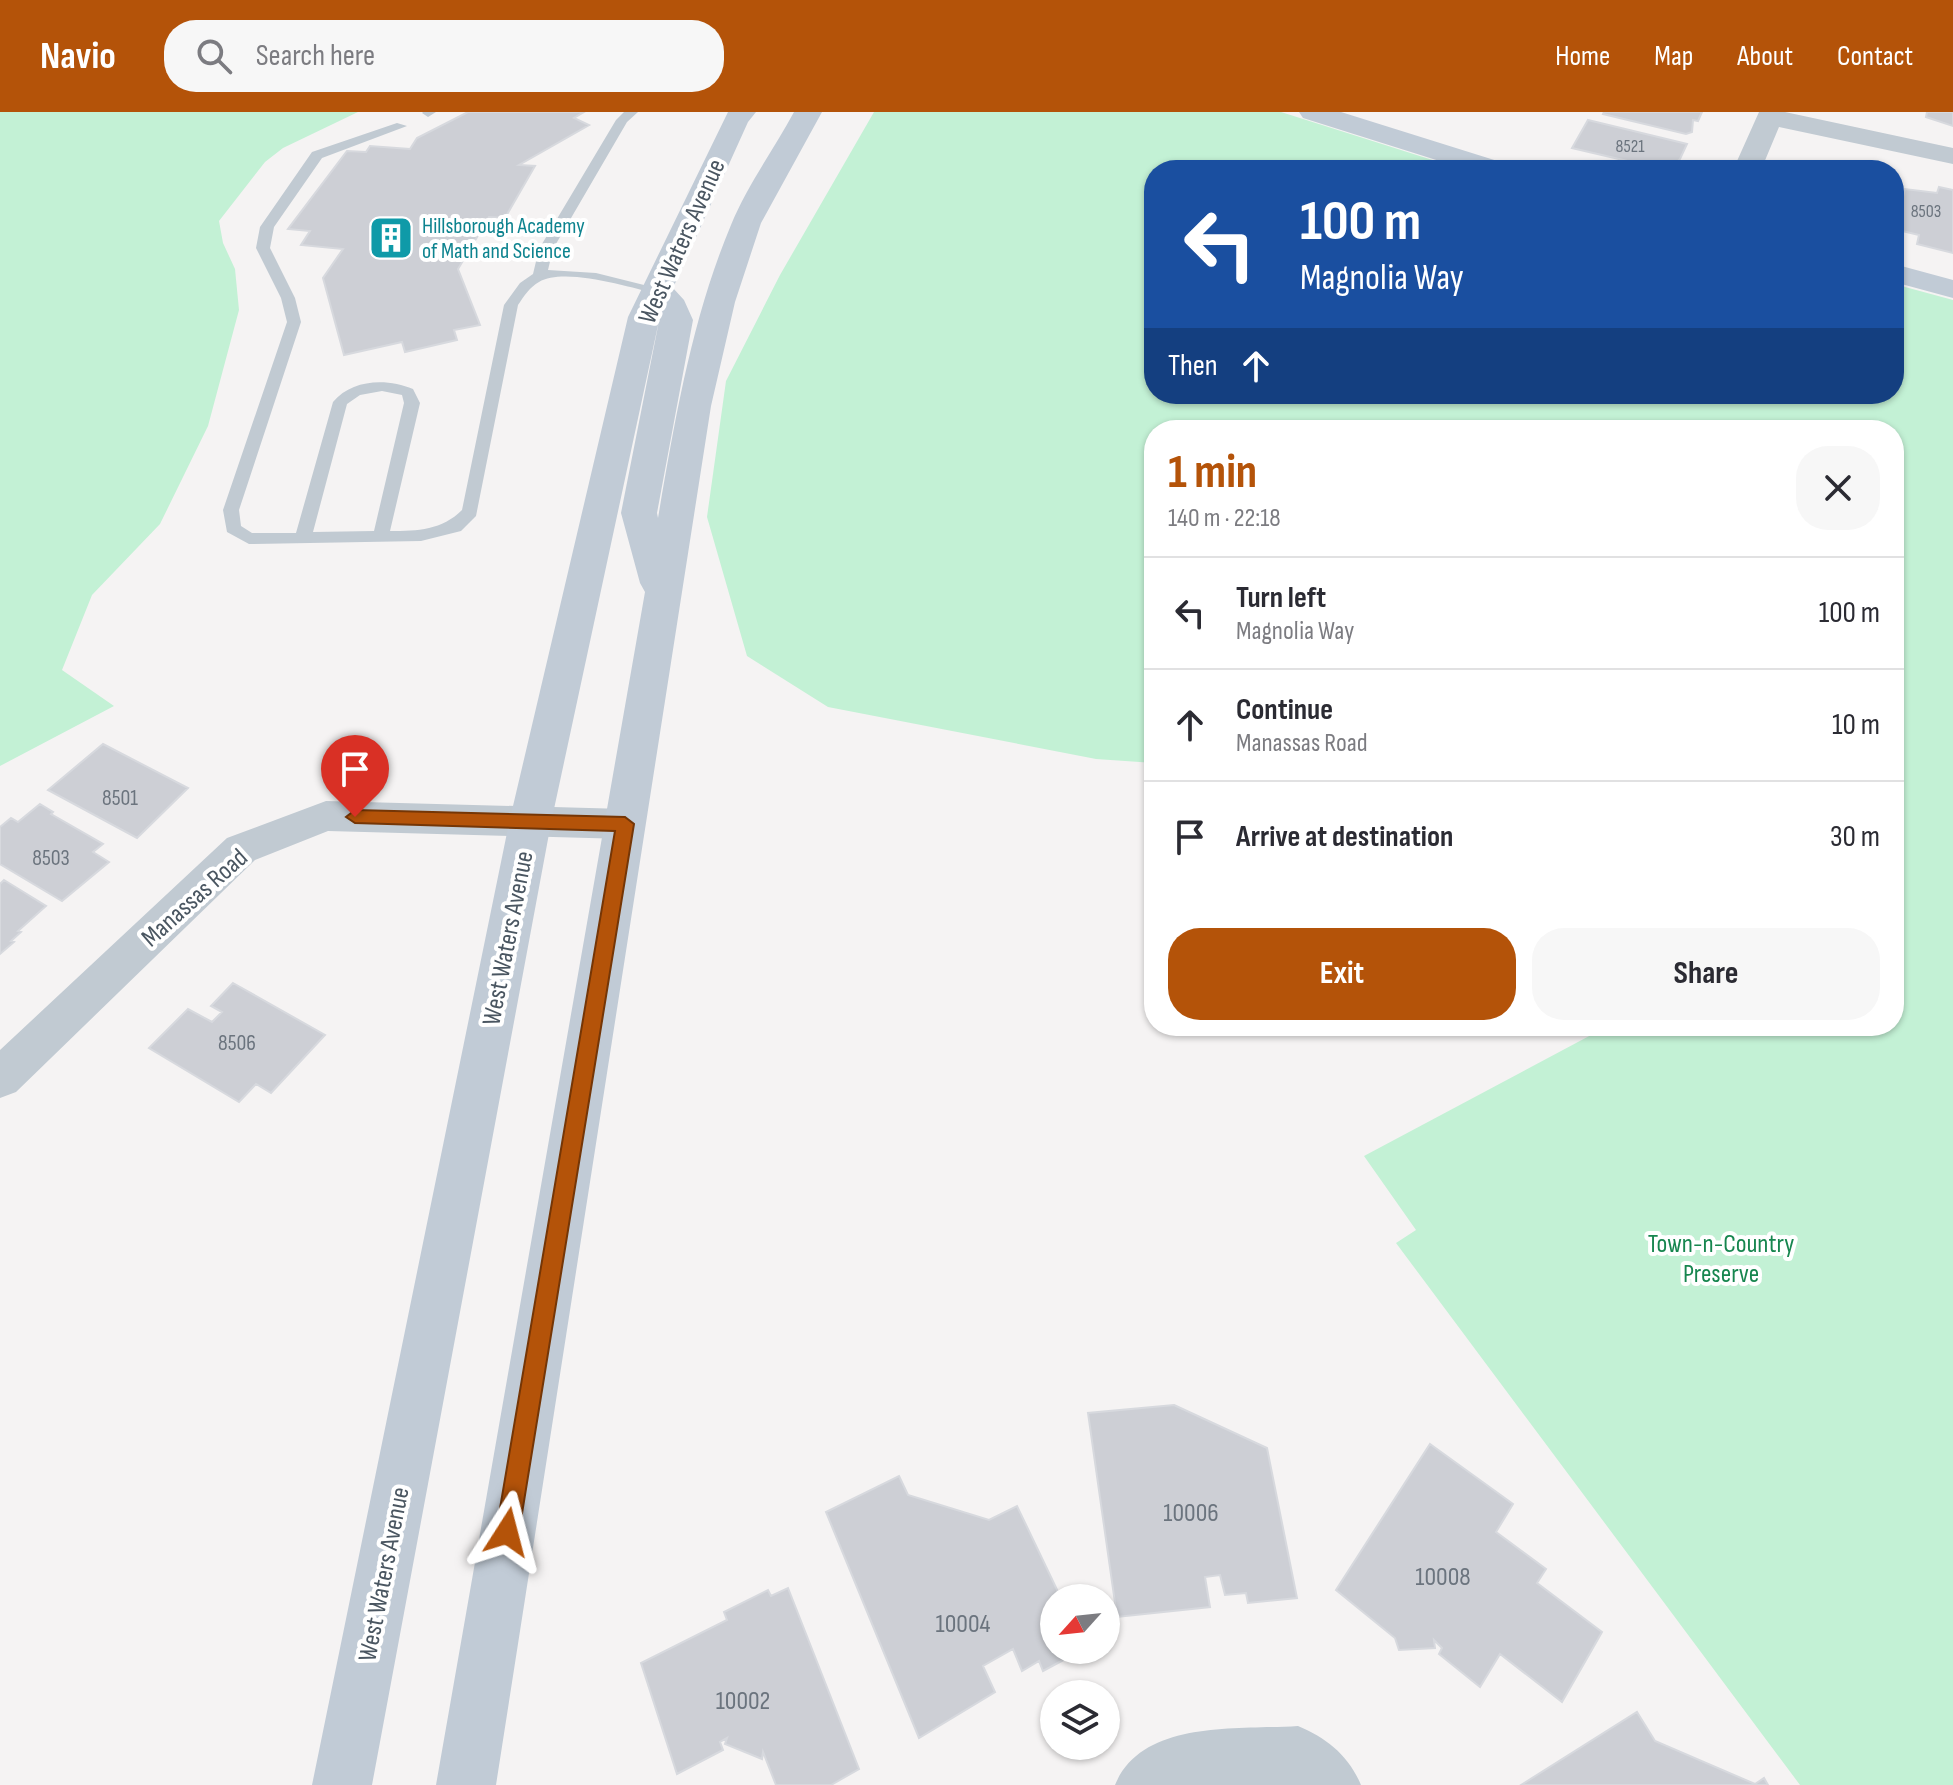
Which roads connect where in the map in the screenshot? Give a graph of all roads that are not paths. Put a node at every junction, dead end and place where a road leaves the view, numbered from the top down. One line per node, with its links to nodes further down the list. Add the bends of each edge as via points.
1 (742, 112): 13 (street, West Waters Avenue)
2 (808, 112): 16 (street, West Waters Avenue, via 746,223 720,302 694,406)
3 (1313, 112): 8 (street)
4 (1771, 114): 7 (street); 9 (street)
5 (622, 116): 10 (lane, via 546,249)
6 (401, 126): 15 (lane, via 317,155 267,227 263,248 294,322 238,481 233,528 249,539)
7 (1953, 156)
8 (1465, 160)
9 (1751, 160)
10 (540, 275): 13 (lane, via 600,276); 14 (lane, via 511,305 470,512 455,527)
11 (1904, 276): 12 (street)
12 (1953, 289)
13 (657, 290): 16 (street, via 669,300 677,320 639,513); 17 (street, West Waters Avenue, via 644,317)
14 (381, 537): 15 (lane); 15 (lane, via 412,403 408,392 397,386 361,390 340,402)
15 (303, 538)
16 (662, 597): 18 (street, West Waters Avenue)
17 (530, 823): 18 (street, Manassas Road); 19 (street, Manassas Road, via 326,816 241,849); 20 (street, West Waters Avenue)
18 (625, 824): 21 (street, West Waters Avenue)
19 (0, 1078)
20 (342, 1785)
21 (466, 1785)
22 (1144, 1785): 23 (street, via 1182,1762 1298,1755)
23 (1332, 1785)

